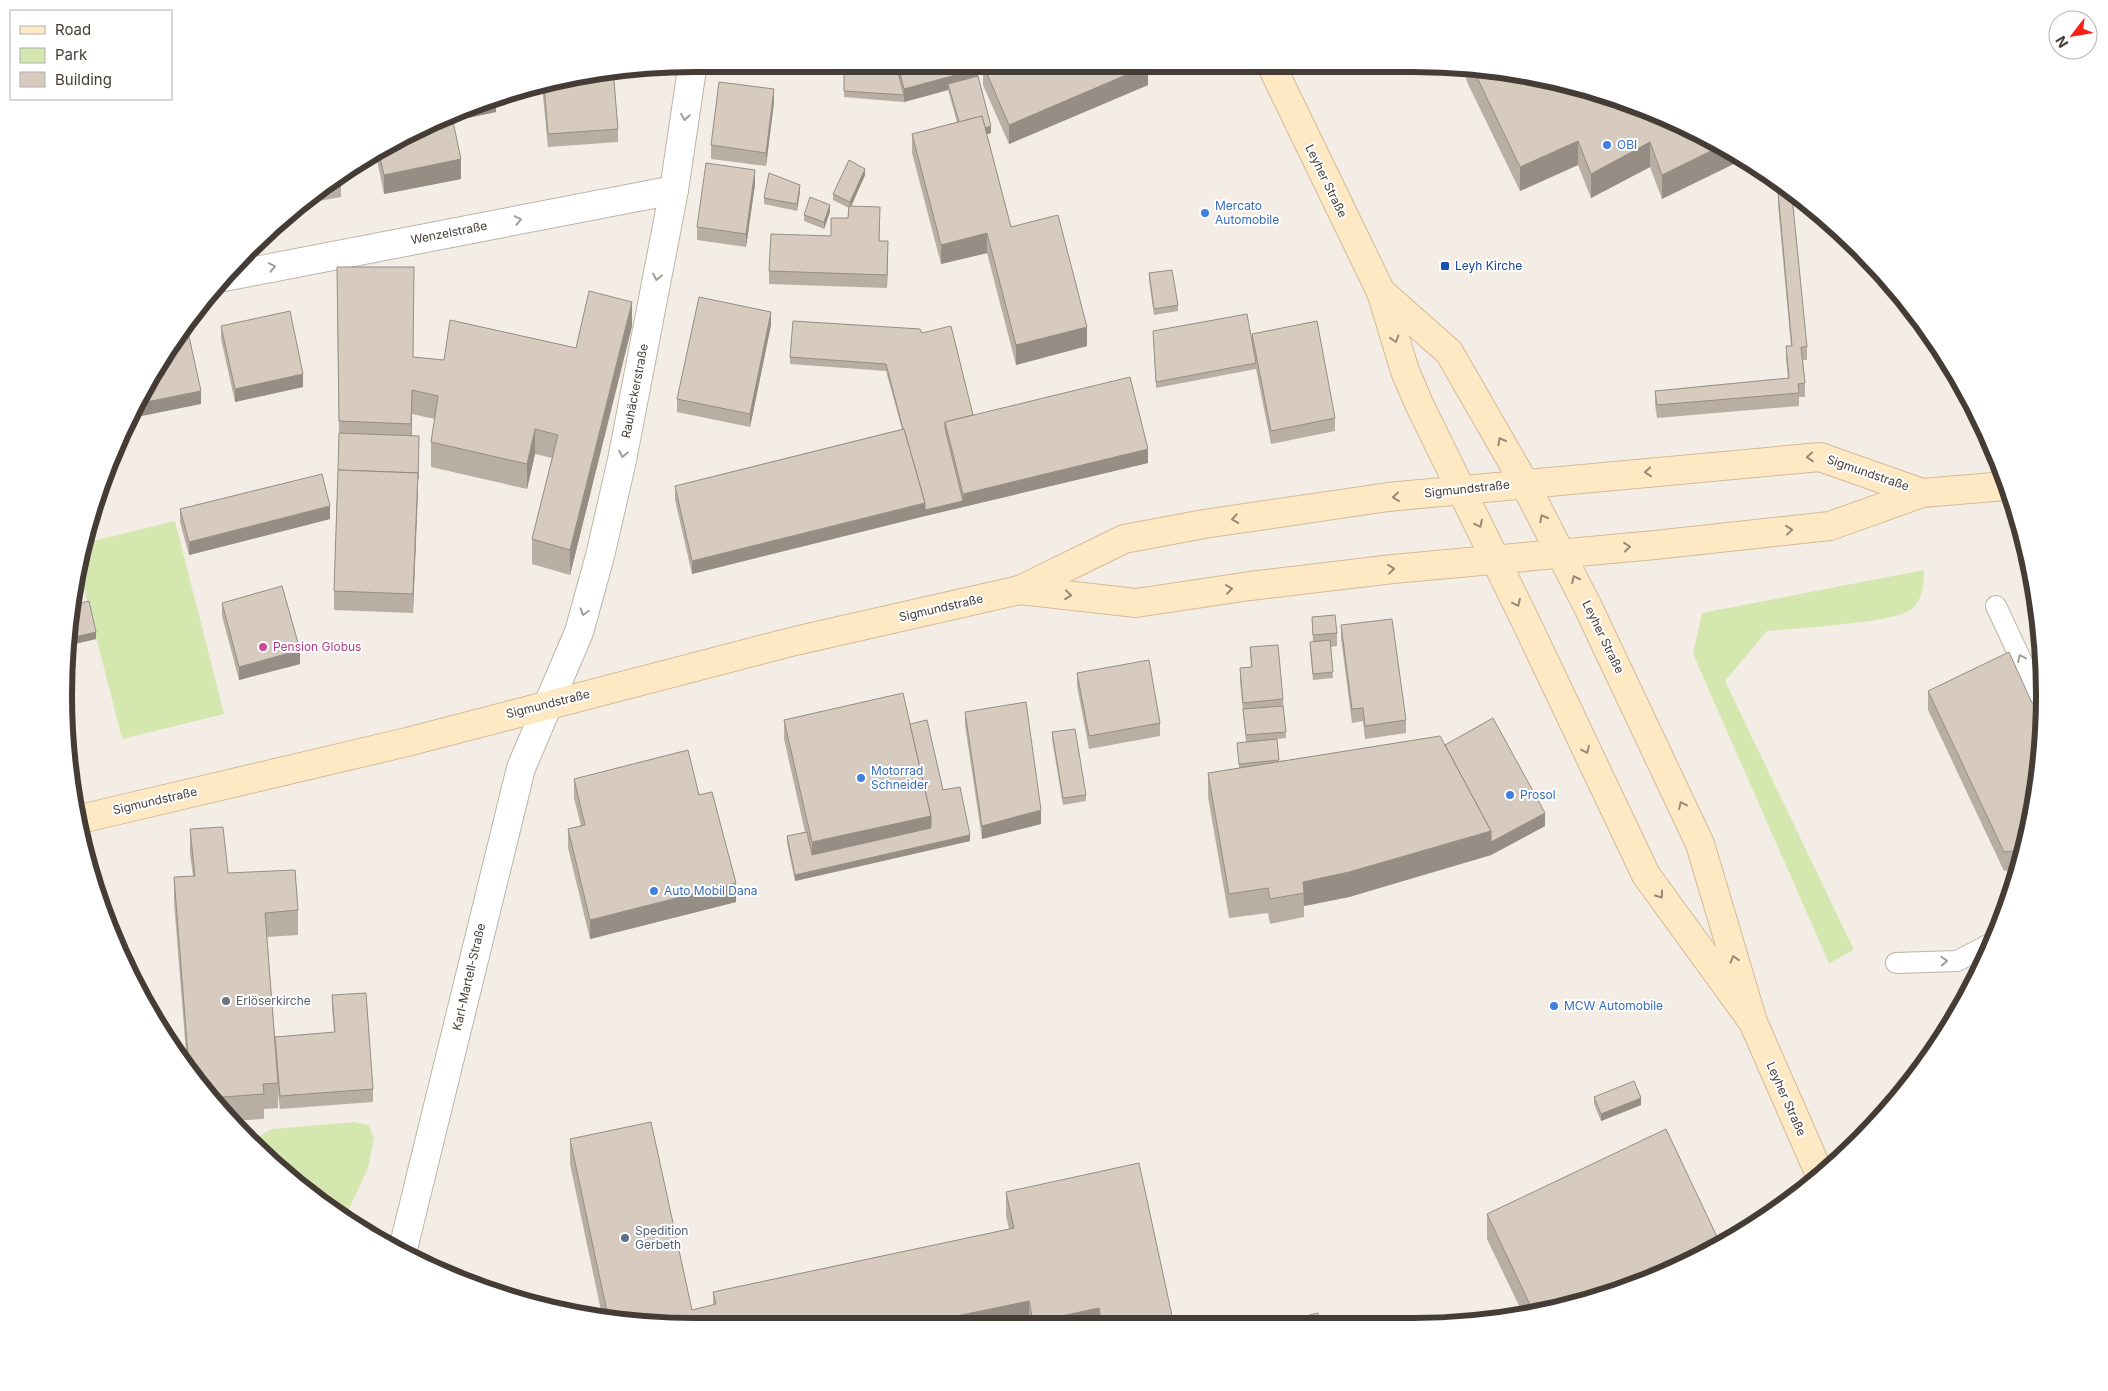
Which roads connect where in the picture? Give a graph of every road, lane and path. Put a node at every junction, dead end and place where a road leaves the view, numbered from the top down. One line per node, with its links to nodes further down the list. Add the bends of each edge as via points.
1 (692, 72): 3 (street, Rauhäckerstraße, one-way to 3)
2 (1274, 72): 5 (main road, Leyher Straße)
3 (674, 190): 4 (street, Wenzelstraße, one-way to 3); 15 (street, Rauhäckerstraße, one-way to 15, via 622,460 600,556 579,632)
4 (238, 273)
5 (1381, 292): 6 (main road, Leyher Straße, one-way to 5, via 1450,352); 8 (main road, Leyher Straße, one-way to 8, via 1405,370)
6 (1525, 484): 8 (main road, Sigmundstraße); 9 (main road, Sigmundstraße, one-way to 6, via 1820,456); 10 (main road, Leyher Straße, one-way to 6)
7 (1999, 487): 9 (main road, Sigmundstraße)
8 (1462, 490): 11 (main road, Leyher Straße, one-way to 11); 12 (main road, Sigmundstraße, one-way to 12, via 1291,510 1124,539)
9 (1922, 493): 10 (main road, Sigmundstraße, one-way to 9, via 1830,526)
10 (1561, 553): 11 (main road, Sigmundstraße); 19 (main road, Leyher Straße, one-way to 10, via 1700,844)
11 (1496, 559): 12 (main road, Sigmundstraße, one-way to 11, via 1136,603 1321,577); 19 (main road, Leyher Straße, one-way to 19, via 1646,875)
12 (1020, 590): 15 (main road, Sigmundstraße, via 795,641)
13 (1996, 606): 14 (lane, one-way to 13)
14 (2036, 691)
15 (546, 705): 16 (main road, Sigmundstraße, via 407,742); 21 (street, Karl-Martell-Straße, via 521,768 506,820)
16 (84, 818)
17 (1981, 948): 18 (lane, one-way to 17, via 1957,961)
18 (1896, 963)
19 (1753, 1022): 20 (main road, Leyher Straße)
20 (1817, 1169)
21 (404, 1246)

